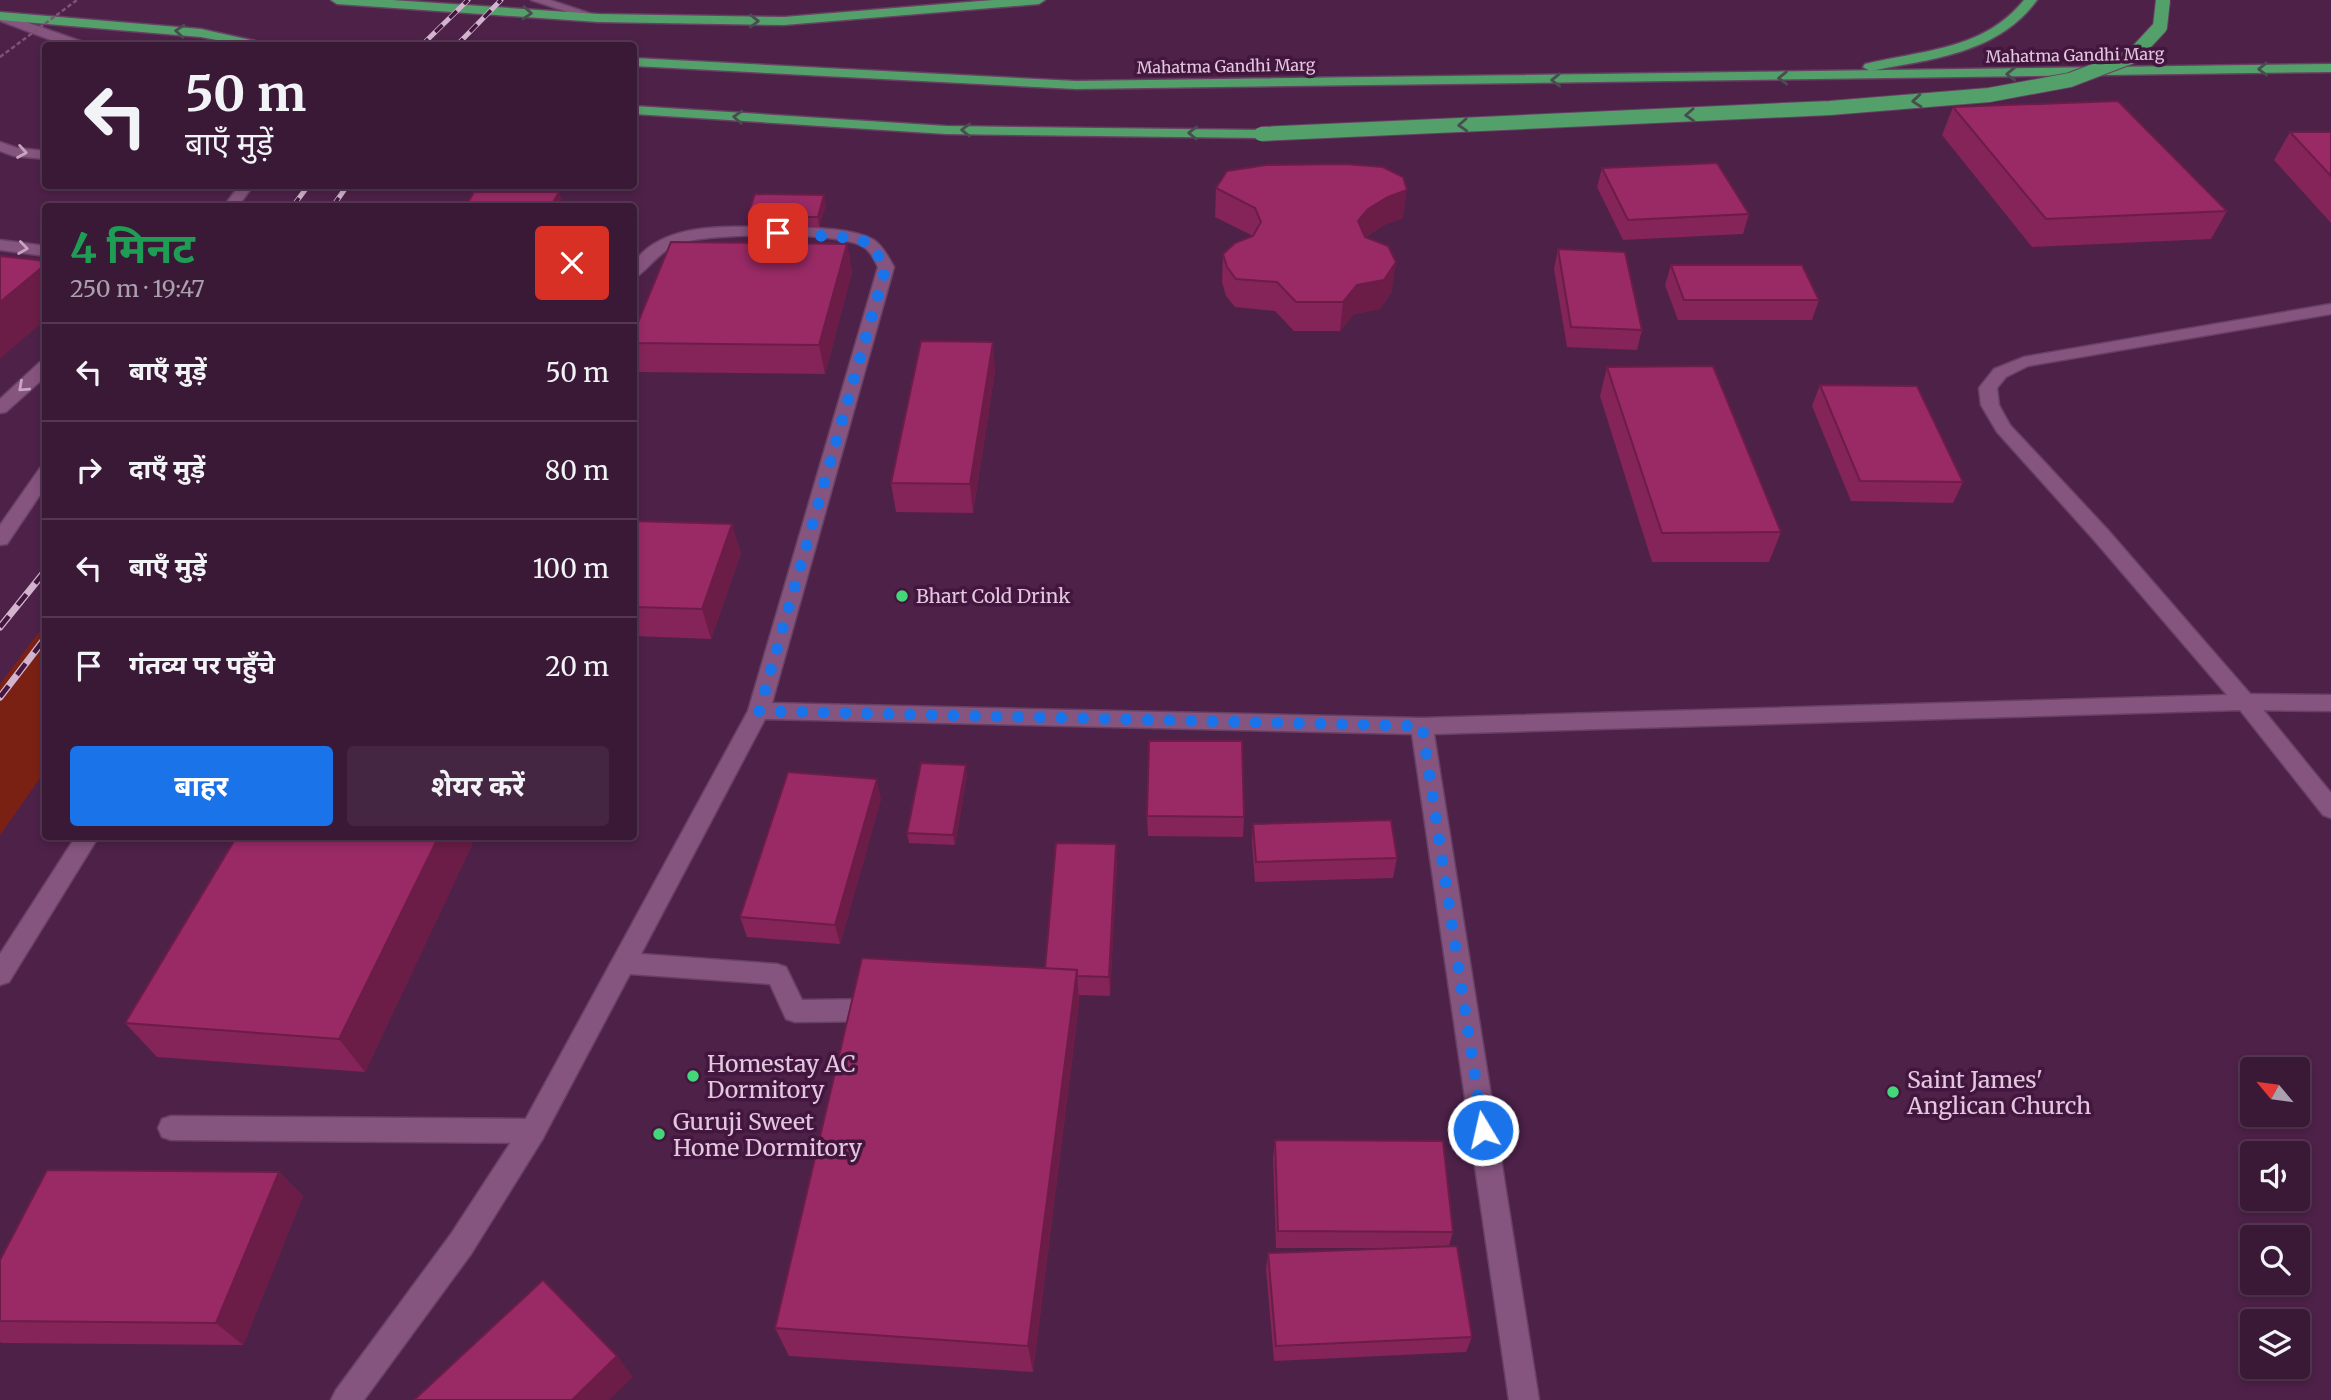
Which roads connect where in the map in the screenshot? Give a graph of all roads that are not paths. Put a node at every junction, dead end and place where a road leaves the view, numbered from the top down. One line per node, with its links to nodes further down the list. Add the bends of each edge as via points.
1 (337, 0): 7 (highway, one-way to 7)
2 (537, 0): 7 (street)
3 (1039, 0): 7 (highway, one-way to 3, via 784,22)
4 (2031, 0): 12 (highway, Mahatma Gandhi Marg, via 2012,23 1974,43)
5 (2163, 0): 13 (highway, one-way to 13, bridge, via 2160,27 2133,56 2070,79 1989,95 1830,108 1261,134 946,130)
6 (0, 16): 8 (street); 9 (highway, one-way to 6, via 201,33)
7 (598, 18)
8 (70, 42)
9 (250, 42)
10 (637, 62): 12 (highway, Mahatma Gandhi Marg, one-way to 10, via 1076,85)
11 (2331, 68): 12 (highway, Mahatma Gandhi Marg, one-way to 12)
12 (1820, 78)
13 (637, 110)
14 (0, 146): 15 (street, one-way to 15)
15 (42, 155)
16 (0, 245): 17 (street, one-way to 17)
17 (42, 250)
18 (637, 267): 26 (street, via 658,247 695,234 727,232 853,238 869,243 886,267)
19 (2331, 309): 24 (street, via 2024,362 2000,373 1988,388 1990,404 2003,428)
20 (42, 370): 21 (street, one-way to 21)
21 (0, 408)
22 (42, 478): 23 (street)
23 (0, 539)
24 (2245, 702): 25 (street); 27 (street); 28 (street)
25 (2331, 703)
26 (759, 711): 27 (street); 30 (street)
27 (1422, 726): 36 (street)
28 (2331, 809)
29 (85, 840): 31 (street)
30 (624, 962): 32 (street, via 777,974 795,1011); 34 (street)
31 (0, 975)
32 (906, 1009)
33 (171, 1128): 34 (street)
34 (533, 1131): 35 (street, via 461,1244)
35 (346, 1400)
36 (1524, 1400)

